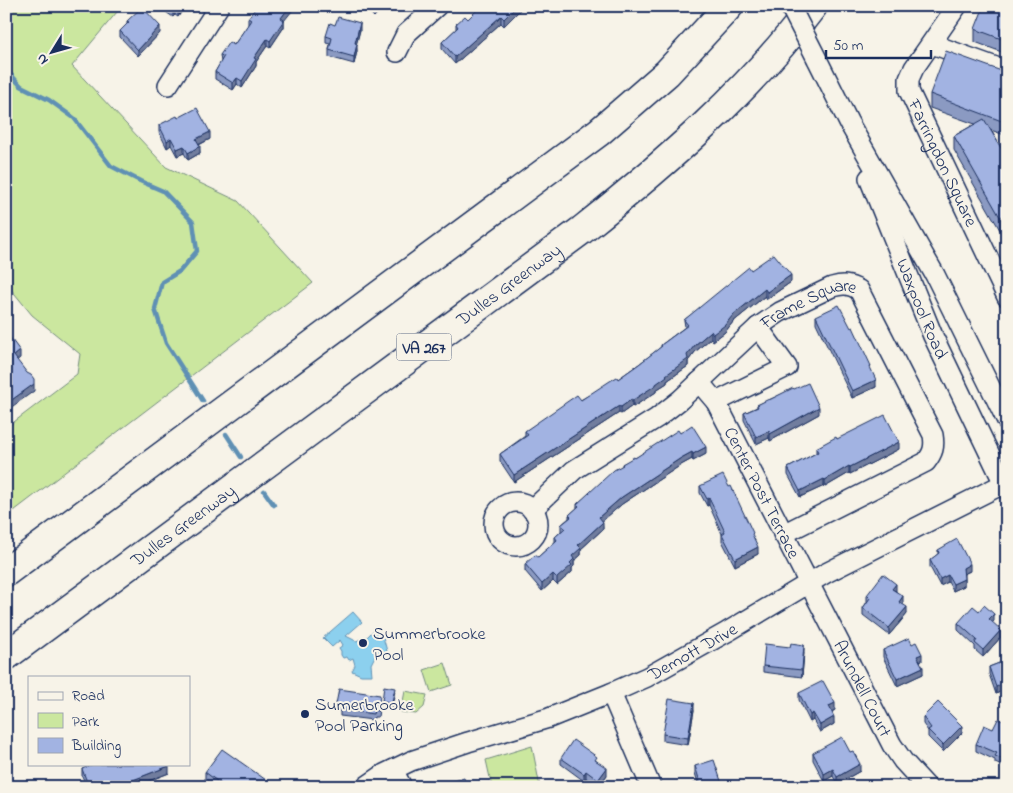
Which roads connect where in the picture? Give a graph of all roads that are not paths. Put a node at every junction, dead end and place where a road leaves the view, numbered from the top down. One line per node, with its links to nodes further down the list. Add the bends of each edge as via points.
1 (219, 6): 10 (street)
2 (437, 6): 8 (street, via 406,34)
3 (729, 6): 20 (highway, via 667,73 599,132)
4 (790, 6): 11 (street, Waxpool Road, bridge)
5 (813, 6): 22 (highway, Dulles Greenway / VA 267, via 765,64 709,122 645,179 574,236)
6 (957, 6): 7 (street, Farringdon Square)
7 (932, 44): 9 (street); 12 (street, Farringdon Square, via 914,68 909,79 909,91)
8 (398, 52)
9 (1007, 71)
10 (168, 85)
11 (849, 123): 16 (street, Waxpool Road, via 935,275); 17 (street, Waxpool Road, via 933,336)
12 (1007, 297)
13 (758, 328): 14 (street, Frame Square); 15 (street, via 786,367); 19 (street, Frame Square, via 780,312 832,286 851,285 859,290 935,445 926,462)
14 (699, 382): 15 (street, Center Post Terrace); 18 (street, Frame Square, via 657,418 574,470)
15 (716, 402): 19 (street, Center Post Terrace)
16 (1007, 421)
17 (1006, 485): 21 (street, Demott Drive)
18 (532, 510)
19 (783, 534): 21 (street, Center Post Terrace)
20 (6, 572)
21 (808, 583): 23 (street, Demott Drive, via 688,655); 28 (street, Arundell Court, via 892,745)
22 (6, 656)
23 (611, 693): 24 (street, Demott Drive, via 549,718 431,754); 27 (street)
24 (392, 770): 25 (street, Demott Drive); 26 (street)
25 (365, 787)
26 (402, 787)
27 (651, 787)
28 (927, 787)

